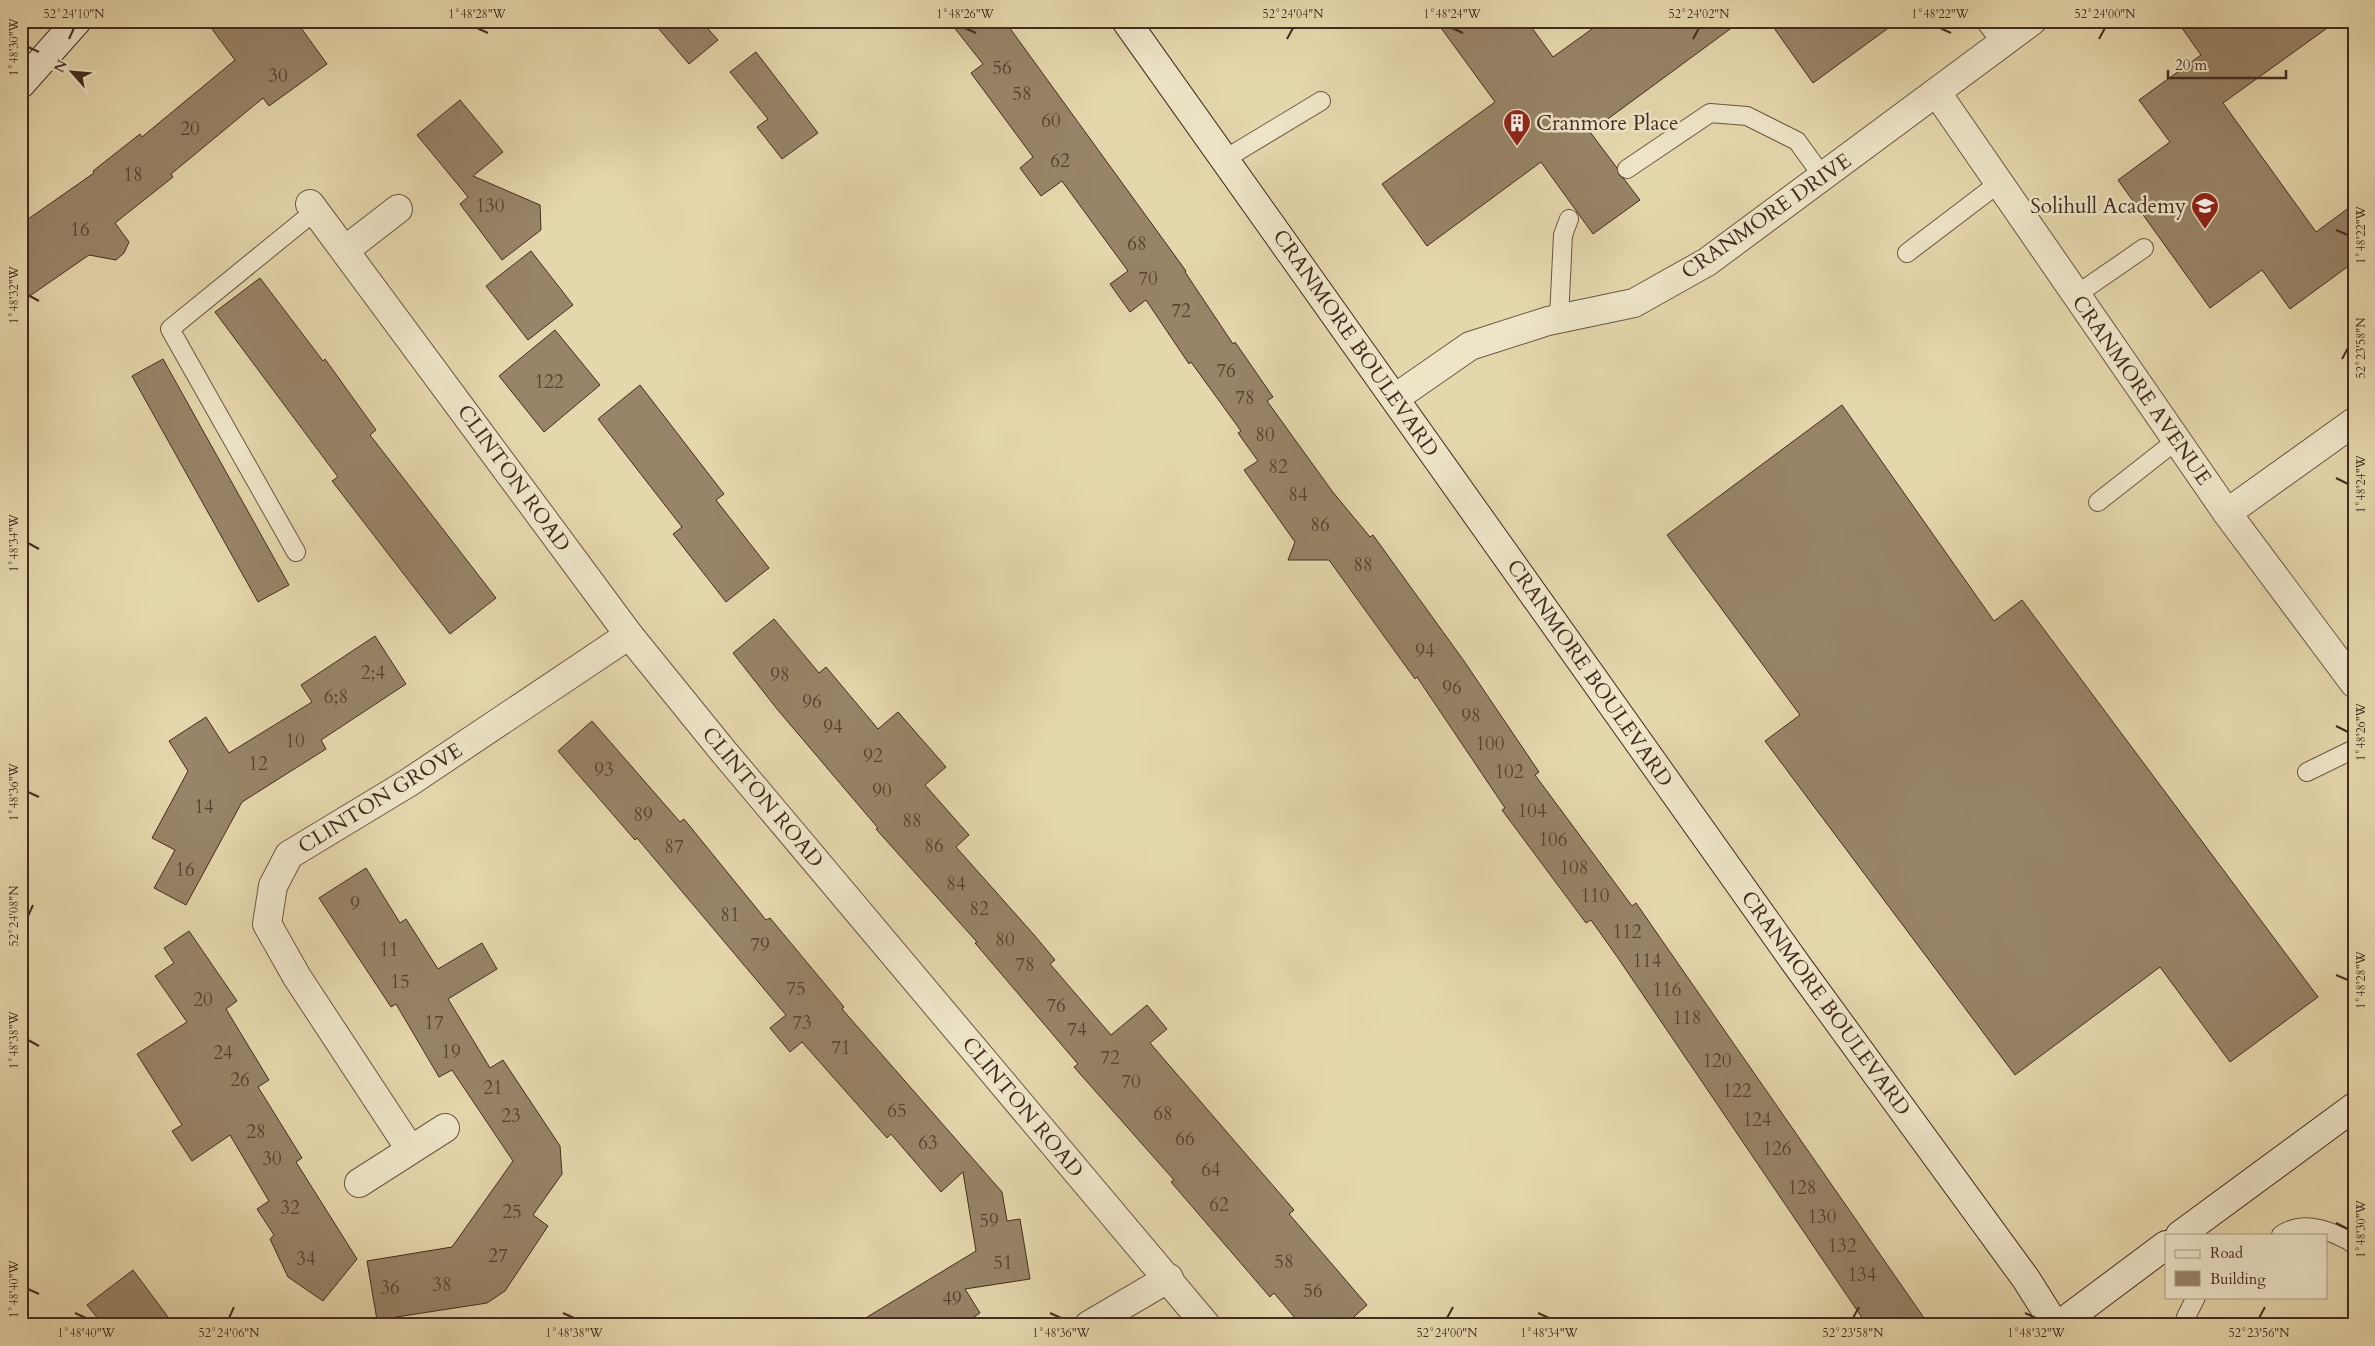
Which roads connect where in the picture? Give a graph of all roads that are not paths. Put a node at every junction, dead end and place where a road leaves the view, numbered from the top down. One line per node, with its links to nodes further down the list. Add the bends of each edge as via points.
1 (77, 21): 6 (street)
2 (1126, 21): 9 (street, CRANMORE BOULEVARD)
3 (1985, 21): 5 (lane)
4 (2032, 21): 5 (street, CRANMORE DRIVE)
5 (2002, 44): 7 (street, CRANMORE DRIVE)
6 (21, 84)
7 (1937, 93): 11 (street, CRANMORE DRIVE); 12 (street, CRANMORE AVENUE)
8 (1321, 102): 9 (lane)
9 (1225, 159): 21 (street, CRANMORE BOULEVARD)
10 (1627, 169): 11 (lane, via 1710,113 1747,116 1797,142)
11 (1823, 177): 20 (street, CRANMORE DRIVE, via 1707,262 1634,303)
12 (1999, 183): 18 (lane); 19 (street, CRANMORE AVENUE)
13 (312, 208): 17 (street, CLINTON ROAD); 26 (lane, via 170,329)
14 (398, 209): 17 (street)
15 (1569, 219): 20 (lane, via 1563,235)
16 (2144, 248): 19 (lane)
17 (345, 250): 27 (street, CLINTON ROAD)
18 (1907, 252)
19 (2076, 295): 23 (street, CRANMORE AVENUE)
20 (1559, 318): 21 (street, CRANMORE DRIVE, via 1470,346)
21 (1395, 398): 43 (street, CRANMORE BOULEVARD, via 1792,957 2026,1279)
22 (2354, 422): 25 (street)
23 (2177, 440): 24 (lane); 25 (street, CRANMORE AVENUE)
24 (2098, 502)
25 (2227, 513): 28 (street, CRANMORE AVENUE)
26 (296, 552)
27 (629, 635): 33 (street, CLINTON GROVE, via 408,783 289,855 273,886 267,924 297,977); 39 (street, CLINTON ROAD, via 723,751)
28 (2354, 683)
29 (2354, 749): 30 (lane)
30 (2306, 772)
31 (2354, 1107): 35 (street)
32 (445, 1128): 33 (street)
33 (410, 1149): 34 (street)
34 (359, 1183)
35 (2181, 1234)
36 (2282, 1234): 37 (lane, via 2289,1229 2310,1226 2328,1230)
37 (2354, 1245)
38 (2165, 1246): 44 (street)
39 (1169, 1278): 41 (street); 42 (street, CLINTON ROAD)
40 (2196, 1298): 45 (lane)
41 (1088, 1325)
42 (1206, 1325)
43 (2055, 1325)
44 (2059, 1325)
45 (2184, 1325)

